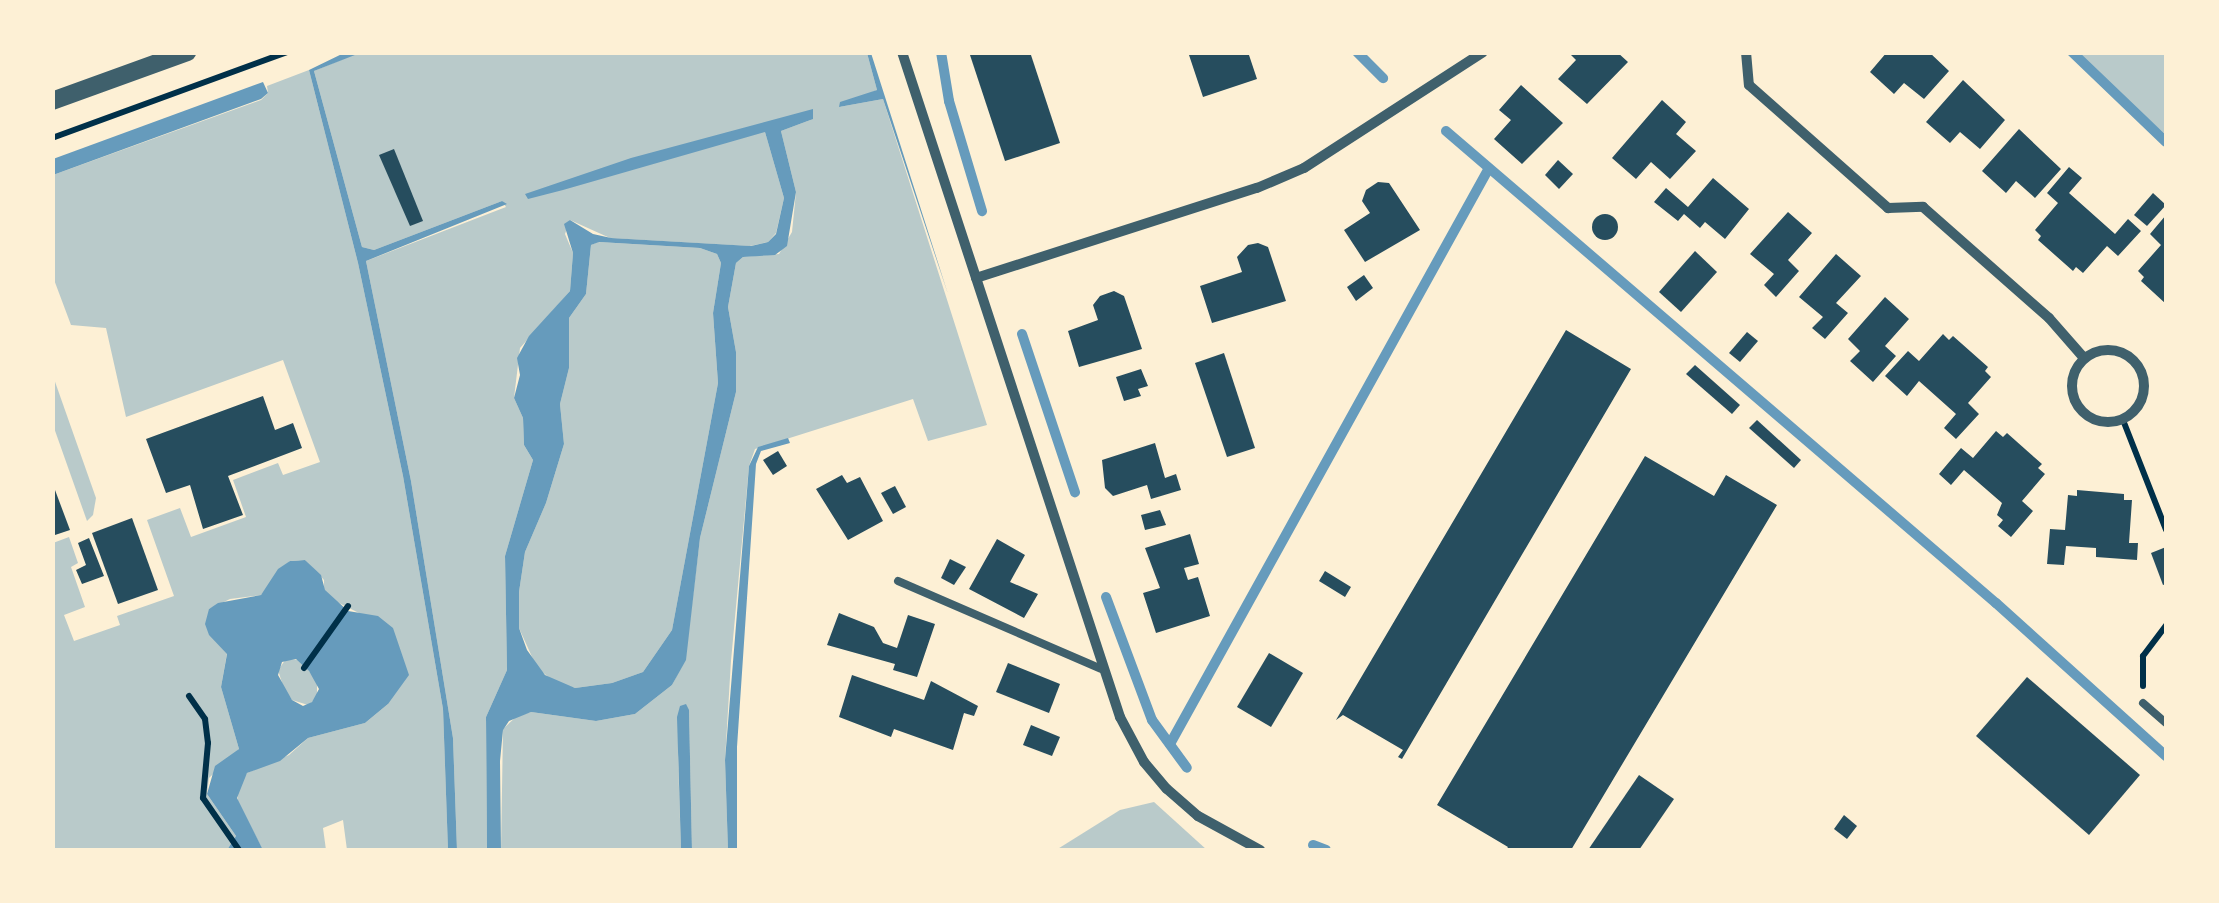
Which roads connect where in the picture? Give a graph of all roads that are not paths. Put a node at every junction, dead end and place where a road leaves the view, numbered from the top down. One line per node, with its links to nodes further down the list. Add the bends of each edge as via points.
1 (187, 52): 5 (street)
2 (902, 52): 6 (street)
3 (1483, 52): 6 (street, via 1304,168)
4 (1746, 52): 7 (street, via 1749,85 1888,208 1923,207 2049,318)
5 (52, 102)
6 (976, 278): 9 (street)
7 (2084, 358): 7 (street, via 2116,350 2135,362 2144,394 2123,420 2090,418 2074,401 2072,378)
8 (898, 581): 9 (lane)
9 (1101, 669): 12 (street, via 1144,762 1167,789 1198,816)
10 (2143, 703): 11 (lane)
11 (2166, 723)
12 (1260, 850)

